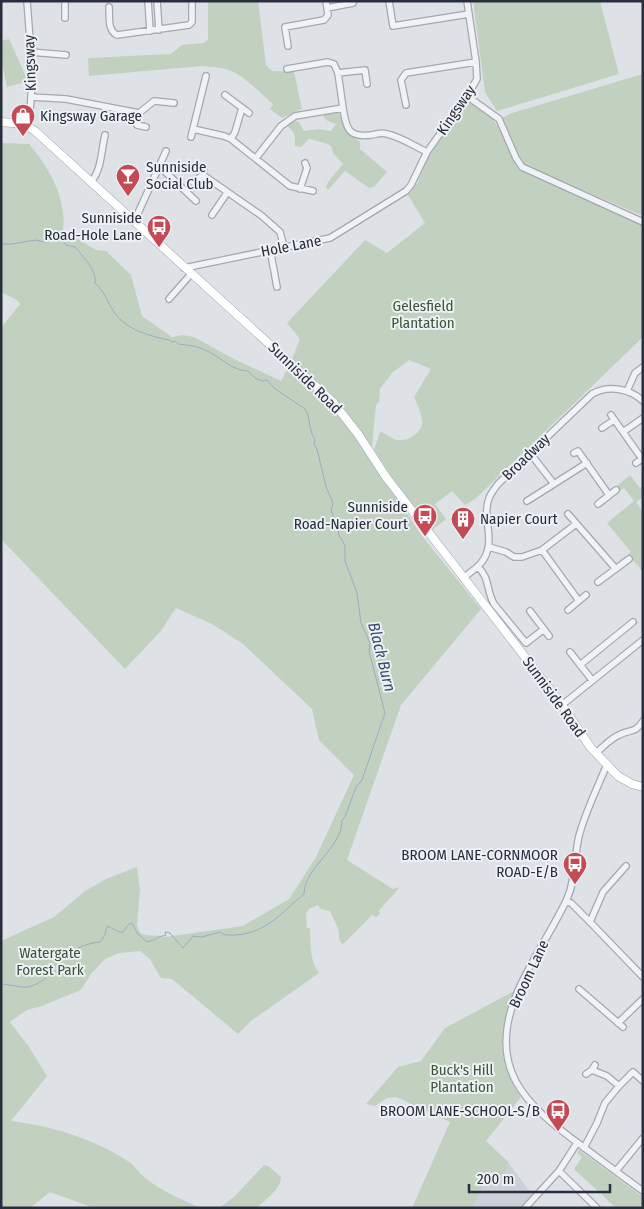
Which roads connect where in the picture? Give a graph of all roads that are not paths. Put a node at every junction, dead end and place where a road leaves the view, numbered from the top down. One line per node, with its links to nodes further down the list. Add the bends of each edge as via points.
1 (27, 1): 16 (street, Kingsway)
2 (65, 1): 12 (street)
3 (148, 1): 14 (street)
4 (157, 1): 13 (street)
5 (353, 1): 8 (street)
6 (389, 1): 11 (street, via 393,26)
7 (467, 1): 11 (street, Kingsway)
8 (327, 4): 15 (street, via 328,15 324,20 285,27)
9 (110, 7): 14 (street, via 106,14 112,33)
10 (186, 11): 13 (street, via 192,7 189,25)
11 (469, 14): 18 (street, Kingsway)
12 (65, 18)
13 (159, 30): 14 (street)
14 (150, 31)
15 (288, 46)
16 (31, 52): 17 (street); 27 (street, Kingsway)
17 (66, 55)
18 (476, 62): 26 (street, Kingsway, via 477,78); 29 (street, via 406,73 401,80)
19 (287, 69): 20 (street, via 328,62 334,64)
20 (338, 73): 24 (street, via 365,70); 31 (street)
21 (206, 76): 23 (street)
22 (195, 82): 23 (street)
23 (204, 84): 37 (street)
24 (367, 84)
25 (225, 95): 30 (street)
26 (467, 96): 44 (street, Kingsway); 59 (street, via 499,119 522,167)
27 (31, 97): 32 (street, via 66,99); 35 (street, Kingsway)
28 (174, 103): 32 (street, via 154,101)
29 (406, 105)
30 (242, 108): 33 (street); 40 (street)
31 (343, 108): 44 (street, via 347,128 354,134 388,134); 45 (street, via 295,116 281,126)
32 (139, 113): 36 (street, via 137,126)
33 (249, 113)
34 (1, 122): 35 (main road)
35 (28, 125): 50 (main road, Sunniside Road)
36 (146, 127)
37 (193, 129): 39 (street); 40 (street)
38 (105, 135): 42 (street)
39 (191, 138)
40 (231, 139): 45 (street)
41 (94, 145): 42 (street)
42 (102, 148): 50 (street, via 101,162)
43 (166, 151): 47 (street)
44 (427, 152): 56 (street, Kingsway, via 411,185)
45 (256, 158): 52 (street, via 290,186)
46 (305, 163): 52 (street, via 307,168)
47 (160, 167): 55 (street); 58 (street)
48 (204, 168): 49 (street)
49 (203, 175): 51 (street); 54 (street)
50 (91, 182): 58 (main road, Sunniside Road)
51 (193, 182)
52 (300, 189): 53 (street)
53 (313, 191)
54 (227, 193): 57 (street); 60 (street, via 280,232)
55 (196, 201)
56 (389, 202): 60 (street, Hole Lane, via 330,238)
57 (212, 215)
58 (134, 222): 62 (main road, Sunniside Road)
59 (643, 222)
60 (284, 247): 61 (street, Hole Lane)
61 (270, 249): 62 (street, Hole Lane); 64 (street)
62 (184, 268): 63 (main road, Sunniside Road)
63 (191, 274): 65 (street); 89 (main road, Sunniside Road, via 338,408)
64 (277, 287)
65 (169, 299)
66 (643, 367): 67 (street, via 635,373)
67 (627, 391): 68 (street); 72 (street, Broadway, via 605,390 592,394)
68 (643, 401)
69 (643, 418): 71 (street)
70 (602, 428): 71 (street, via 612,417)
71 (623, 432): 74 (street)
72 (530, 453): 77 (street); 84 (street, Broadway, via 498,484 489,499)
73 (574, 453): 75 (street, via 578,450)
74 (642, 459): 76 (street)
75 (587, 463): 77 (street); 79 (street)
76 (636, 463)
77 (554, 484): 80 (street)
78 (616, 490): 79 (street)
79 (609, 495): 81 (street)
80 (527, 500)
81 (598, 504)
82 (568, 514): 83 (street)
83 (576, 524): 85 (street); 88 (street)
84 (489, 547): 85 (street, via 514,558); 87 (street)
85 (542, 550): 92 (street)
86 (629, 559): 88 (street)
87 (478, 567): 89 (street); 96 (street, via 486,576 494,604 526,644)
88 (616, 568): 90 (street)
89 (463, 578): 102 (main road, Sunniside Road)
90 (598, 582)
91 (586, 595): 92 (street)
92 (579, 601): 93 (street)
93 (568, 610)
94 (530, 611): 96 (street)
95 (633, 622): 100 (street)
96 (544, 629): 97 (street)
97 (550, 636)
98 (643, 640): 101 (street)
99 (570, 652): 100 (street)
100 (580, 665): 101 (street)
101 (592, 680): 102 (street)
102 (562, 705): 104 (main road, Sunniside Road)
103 (643, 721): 104 (street, via 634,731 618,735)
104 (596, 753): 105 (main road, Sunniside Road)
105 (607, 766): 106 (main road, Sunniside Road, via 626,781); 108 (street, Broom Lane, via 580,833)
106 (643, 787)
107 (626, 866): 109 (street, via 603,892)
108 (566, 901): 109 (street); 117 (street, Broom Lane, via 518,992 507,1028 506,1047 510,1068 522,1093 539,1112)
109 (590, 922): 110 (street)
110 (643, 978)
111 (578, 989): 112 (street, via 621,1025)
112 (643, 999)
113 (586, 1074): 115 (street, via 594,1067)
114 (643, 1081): 115 (street, via 633,1072)
115 (618, 1086): 118 (street, via 605,1103)
116 (643, 1138): 120 (street)
117 (577, 1143): 118 (street, Broom Lane); 119 (street)
118 (584, 1148): 120 (street, Broom Lane)
119 (559, 1171): 122 (street); 123 (street)
120 (616, 1171): 121 (street, Broom Lane)
121 (643, 1191)
122 (595, 1207)
123 (525, 1208)

